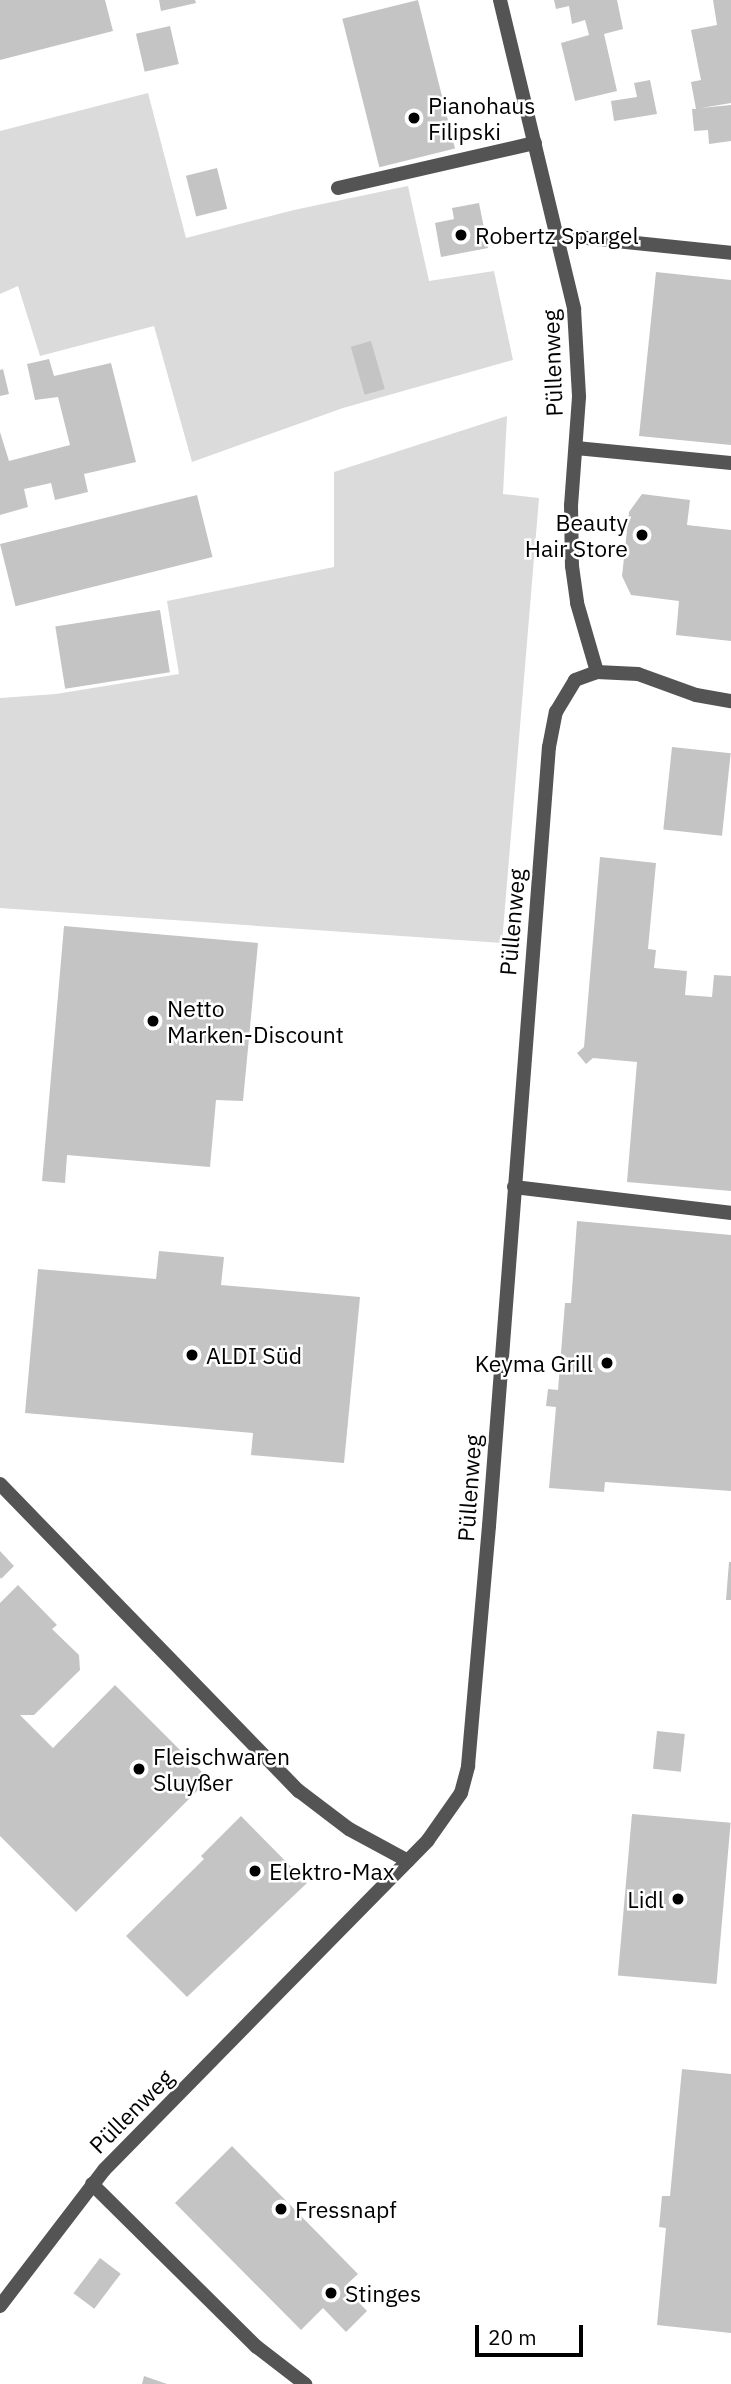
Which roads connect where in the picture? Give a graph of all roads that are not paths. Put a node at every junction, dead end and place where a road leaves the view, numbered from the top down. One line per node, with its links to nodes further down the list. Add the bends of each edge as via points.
1 (500, 0): 2 (street, Püllenweg)
2 (536, 143): 3 (street); 4 (street, Püllenweg)
3 (338, 188)
4 (558, 235): 5 (street); 6 (street, Püllenweg, via 578,333)
5 (731, 253)
6 (576, 447): 7 (street); 8 (street, Püllenweg, via 572,566 577,603)
7 (731, 463)
8 (597, 672): 9 (street, via 638,674 696,695); 10 (street, Püllenweg, via 575,680 563,698 549,747)
9 (731, 701)
10 (514, 1187): 11 (street); 13 (street, Püllenweg, via 468,1766 454,1805)
11 (731, 1213)
12 (0, 1484): 13 (street, via 299,1791 349,1829)
13 (408, 1861): 14 (street, Püllenweg)
14 (92, 2184): 15 (street); 16 (street, Püllenweg, via 257,2347)
15 (0, 2305)
16 (305, 2384)

